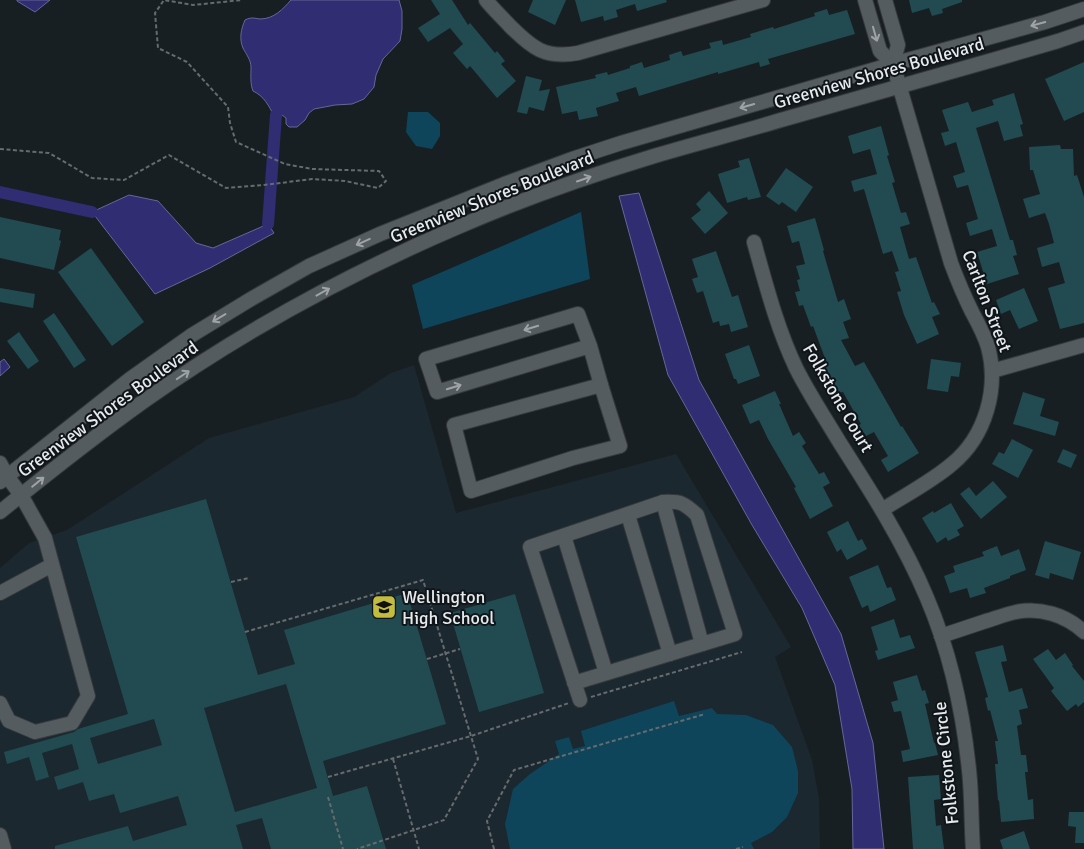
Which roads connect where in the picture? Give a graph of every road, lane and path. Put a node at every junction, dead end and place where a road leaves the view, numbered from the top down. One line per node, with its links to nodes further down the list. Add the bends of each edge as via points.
1 (242, 0): 10 (path, via 193,5 164,0 155,13 158,48 187,62 228,107 236,142 285,164 312,169 379,171 386,181 378,188 312,179 226,188 169,155 124,180 92,178 49,153)
2 (486, 0): 3 (street, via 526,42 542,51 560,55 578,53)
3 (763, 0)
4 (865, 0): 8 (street, one-way to 8, via 880,51)
5 (885, 0): 8 (street, via 898,45)
6 (1084, 9): 8 (street, Greenview Shores Boulevard, one-way to 8)
7 (1084, 32): 9 (street, Greenview Shores Boulevard)
8 (893, 64): 9 (street, Carlton Street); 17 (street, Greenview Shores Boulevard, one-way to 17, via 572,159 380,234 309,266 192,335)
9 (900, 87): 14 (street, Carlton Street, via 951,263 982,330); 18 (street, Greenview Shores Boulevard, one-way to 9, via 138,406 209,358 267,323 396,255 458,227 585,178)
10 (0, 149)
11 (754, 242): 20 (street, Folkstone Court, via 771,302 795,366)
12 (1084, 345): 14 (street)
13 (590, 346): 13 (street, one-way to 13, via 578,314 426,359 437,392); 15 (street)
14 (992, 372): 20 (street, Carlton Street, via 989,405 976,437 965,451 939,474)
15 (601, 385): 15 (street, via 620,446 471,491 454,425)
16 (0, 463): 17 (street)
17 (2, 477): 18 (street)
18 (21, 495): 21 (street, Greenview Shores Boulevard); 24 (street, via 45,538)
19 (663, 502): 22 (street); 31 (street); 31 (street, via 676,502 689,507 697,515 735,634)
20 (882, 510): 30 (street, Folkstone Circle, via 912,563)
21 (0, 512)
22 (628, 515): 23 (street); 35 (street)
23 (564, 536): 37 (street); 38 (street, via 530,547)
24 (52, 565): 27 (street); 40 (street, via 88,696 72,723 35,732 10,721)
25 (249, 578): 26 (path)
26 (230, 582)
27 (0, 592)
28 (245, 632): 33 (path, via 423,580)
29 (1084, 632): 30 (street, via 1058,615 1032,610 1014,612)
30 (941, 636): 55 (street, Folkstone Circle, via 965,733)
31 (702, 644): 35 (street)
32 (460, 649): 33 (path)
33 (446, 652): 36 (path); 42 (path)
34 (742, 652): 39 (path)
35 (670, 654): 37 (street)
36 (427, 659)
37 (606, 673): 38 (street)
38 (574, 682): 39 (street)
39 (580, 700): 42 (path)
40 (0, 703)
41 (705, 714): 53 (path, via 514,770 487,821)
42 (471, 736): 43 (path); 46 (path, via 478,759 444,820)
43 (393, 759): 44 (path); 46 (path)
44 (328, 777)
45 (328, 798): 50 (path)
46 (413, 831): 51 (path); 52 (path)
47 (0, 835): 49 (street)
48 (743, 847): 54 (path)
49 (4, 849)
50 (343, 849)
51 (357, 849)
52 (419, 849)
53 (494, 849)
54 (736, 849)
55 (973, 849)

